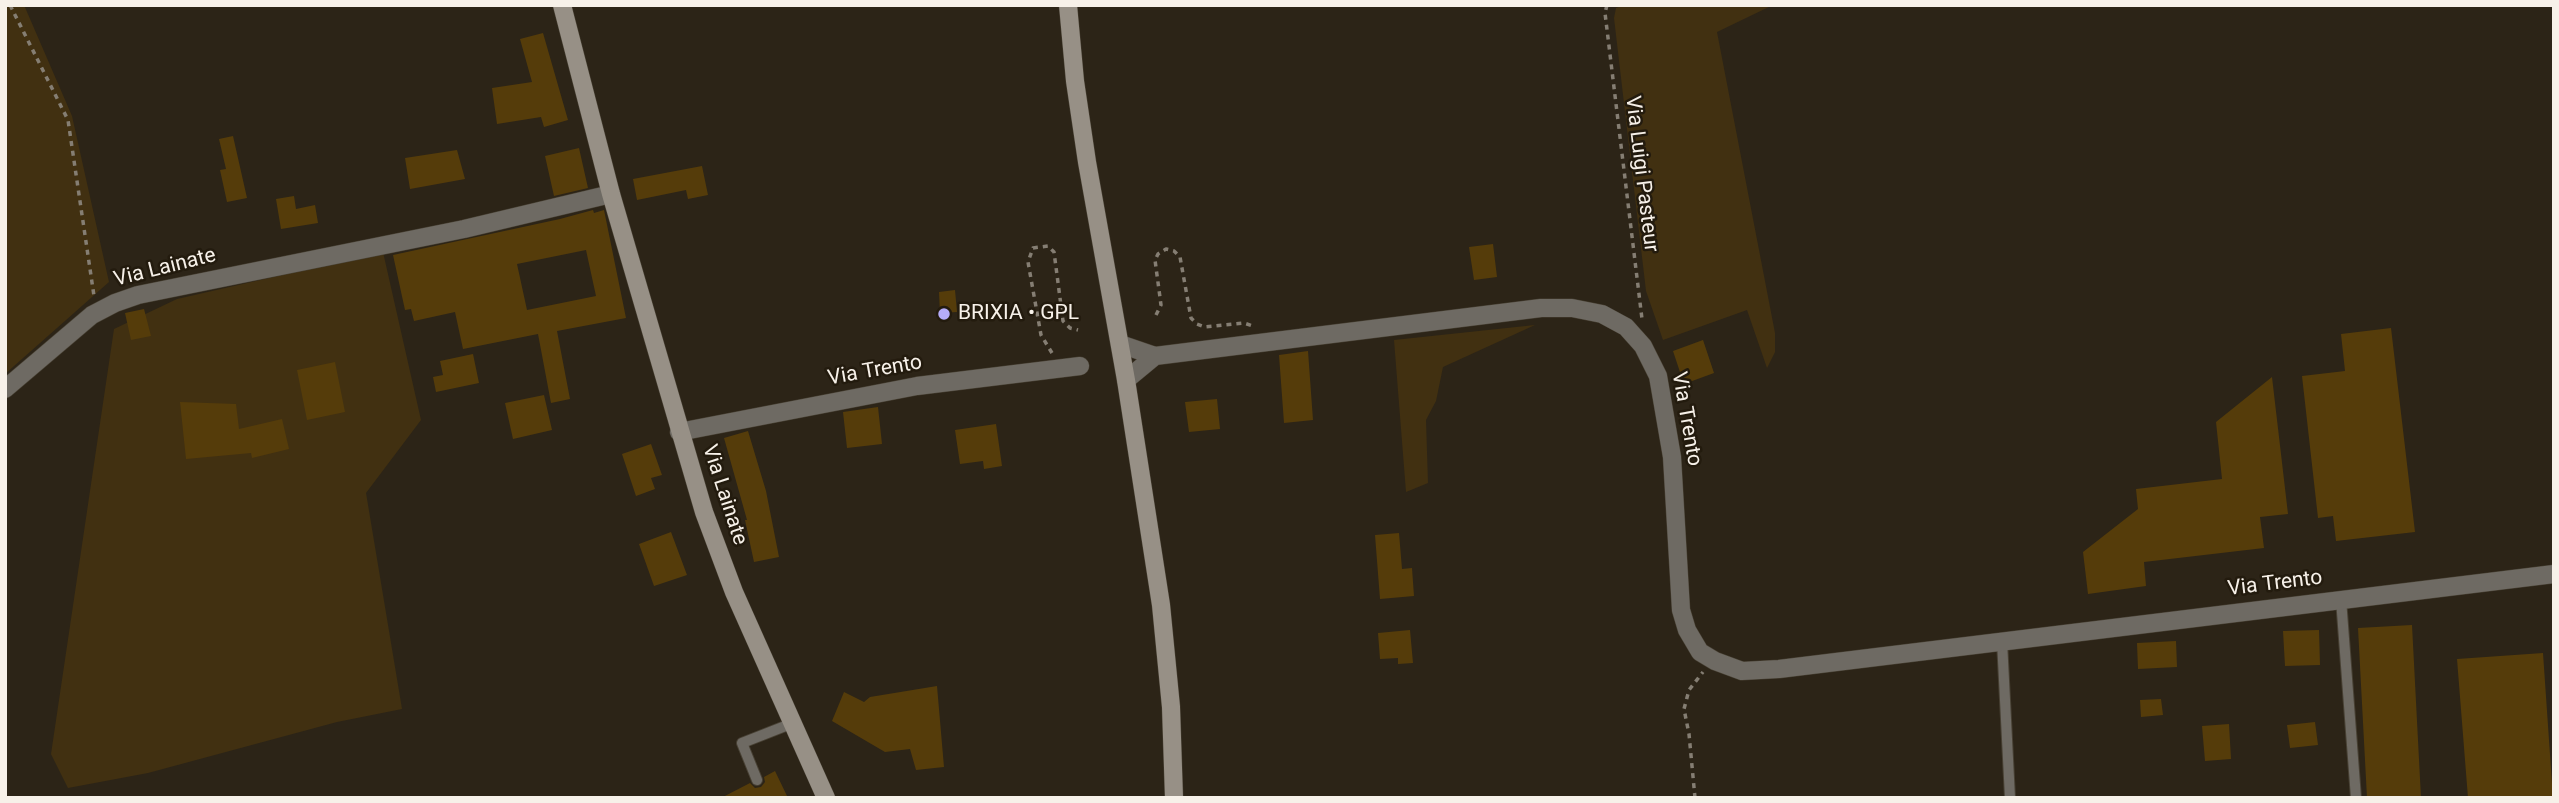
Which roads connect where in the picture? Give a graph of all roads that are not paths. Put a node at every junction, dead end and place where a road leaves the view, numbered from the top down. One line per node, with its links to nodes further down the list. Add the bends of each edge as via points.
1 (562, 5): 3 (main road, Via Lainate)
2 (1068, 5): 4 (main road, via 1085,148)
3 (611, 194): 8 (street, Via Lainate, via 464,229 138,295 99,312); 9 (main road, Via Lainate)
4 (1120, 344): 5 (street); 7 (main road)
5 (1155, 356): 7 (street); 12 (street, Via Trento, via 1541,308 1602,314 1626,327 1643,346 1658,376 1672,457 1681,610 1686,630 1700,652 1715,662 1757,671)
6 (1080, 366): 9 (street, Via Trento, via 917,386)
7 (1126, 380): 16 (main road, via 1160,605 1171,707)
8 (5, 389)
9 (679, 432): 13 (main road, Via Lainate, via 734,592)
10 (2554, 574): 11 (street, Via Trento)
11 (2341, 599): 12 (street, Via Trento); 18 (lane)
12 (2002, 641): 17 (lane)
13 (793, 723): 14 (lane, via 742,743); 15 (main road, Via Lainate)
14 (757, 780)
15 (826, 798)
16 (1174, 798)
17 (2010, 798)
18 (2356, 798)

